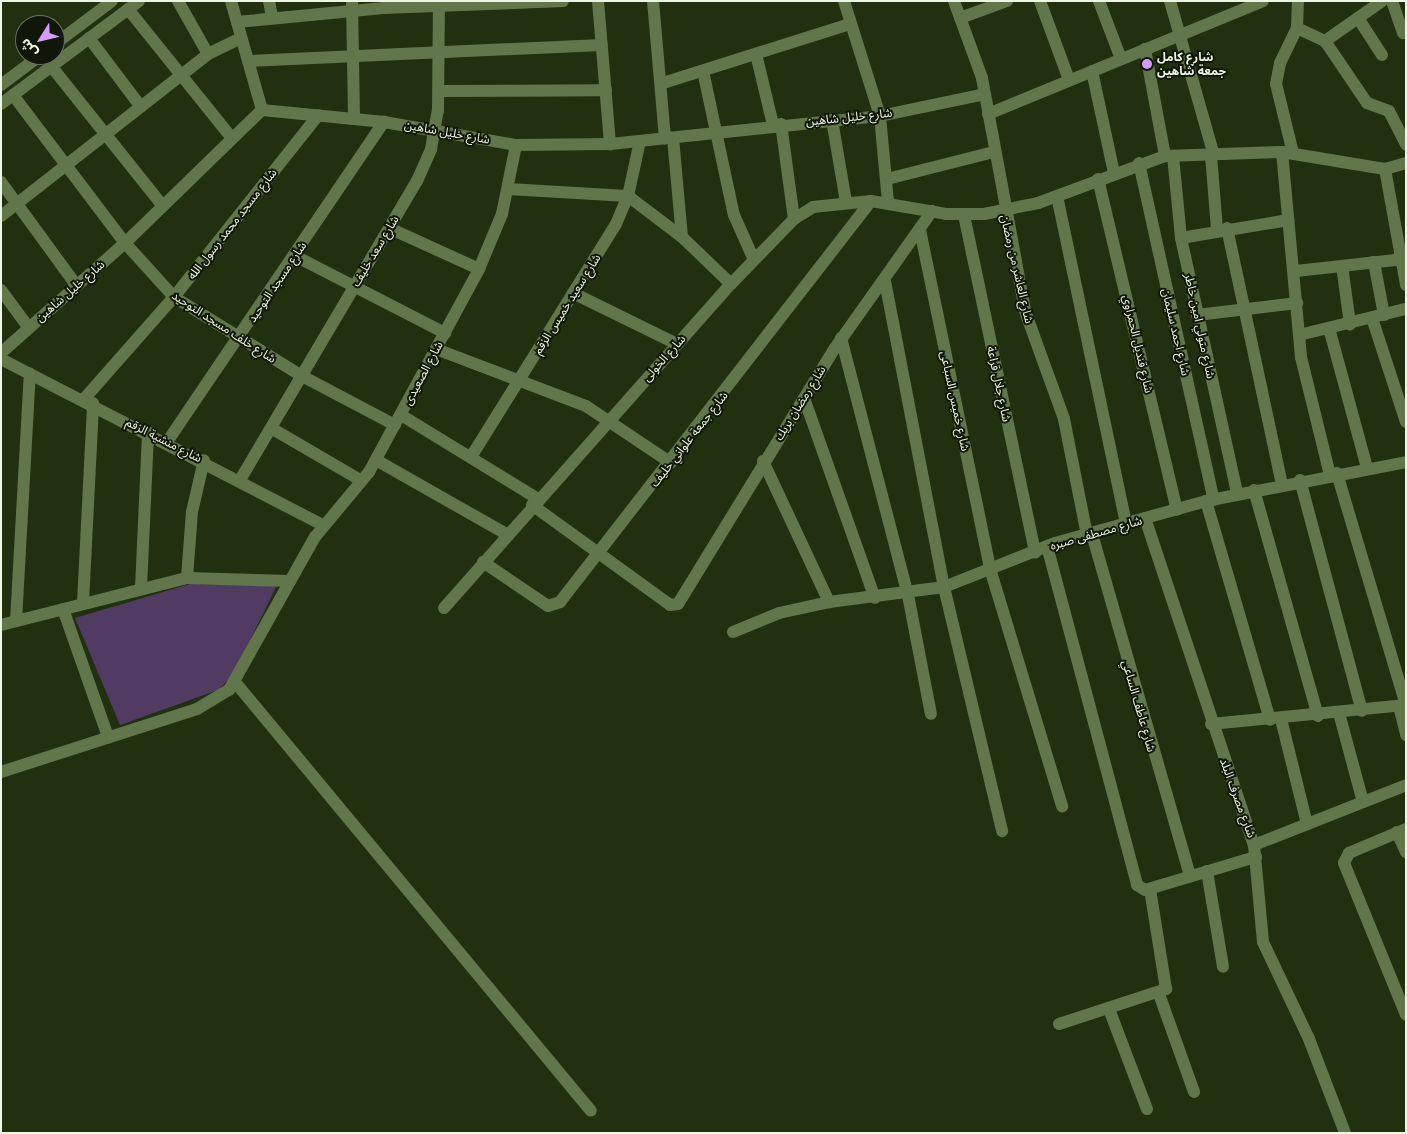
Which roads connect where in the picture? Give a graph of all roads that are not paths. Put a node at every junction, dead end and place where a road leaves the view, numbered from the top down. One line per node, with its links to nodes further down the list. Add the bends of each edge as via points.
1 (112, 1): 33 (street)
2 (139, 1): 24 (street)
3 (178, 1): 41 (street)
4 (231, 1): 28 (street)
5 (269, 1): 25 (street)
6 (563, 1): 19 (street)
7 (598, 1): 37 (street)
8 (653, 1): 52 (street)
9 (844, 1): 29 (street)
10 (954, 1): 26 (street, شارع العاشر من رمضان)
11 (1008, 1): 26 (street)
12 (1040, 1): 51 (street)
13 (1099, 1): 44 (street)
14 (1170, 1): 32 (street)
15 (1298, 1): 30 (street)
16 (1382, 1): 22 (street)
17 (1392, 1): 31 (street)
18 (1256, 2): 32 (street)
19 (439, 3): 20 (street); 38 (street, شارع سعد خليف)
20 (383, 4): 21 (street)
21 (352, 5): 23 (street); 40 (street)
22 (1368, 5): 27 (street)
23 (319, 6): 25 (street)
24 (128, 9): 34 (street); 50 (street)
25 (272, 16): 28 (street)
26 (960, 18): 56 (street, شارع العاشر من رمضان)
27 (1358, 18): 36 (street); 43 (street)
28 (237, 22): 35 (street)
29 (850, 24): 42 (street); 63 (street)
30 (1297, 28): 36 (street); 78 (street, via 1280,63 1276,84)
31 (1403, 33)
32 (1182, 34): 39 (street); 79 (street)
33 (65, 36)
34 (89, 38): 47 (street); 59 (street)
35 (241, 38): 41 (street); 45 (street)
36 (1325, 41): 76 (street, via 1367,103 1389,111)
37 (602, 45): 38 (street); 54 (street)
38 (439, 49): 40 (street); 55 (street, شارع سعد خليف)
39 (1145, 49): 44 (street); 80 (street, شارع متولي امين خاطر)
40 (354, 53): 45 (street); 64 (street)
41 (208, 54): 50 (street)
42 (756, 54): 48 (street); 67 (street)
43 (1382, 55)
44 (1120, 59): 49 (street)
45 (248, 61): 60 (street)
46 (28, 65): 53 (street)
47 (51, 66): 57 (street); 70 (street)
48 (703, 71): 52 (street); 69 (street)
49 (1092, 71): 51 (street); 85 (street)
50 (180, 77): 59 (street); 71 (street)
51 (1069, 80): 61 (street)
52 (663, 83): 72 (street)
53 (1, 85)
54 (606, 90): 55 (street); 74 (street)
55 (439, 91): 68 (street, شارع سعد خليف)
56 (985, 94): 61 (street, شارع العاشر من رمضان); 63 (street, شارع خليل شاهين)
57 (12, 95): 58 (street); 82 (street, شارع خلف مسجد التوحيد)
58 (1, 104)
59 (141, 107): 70 (street)
60 (262, 110): 62 (street, شارع خليل شاهين); 71 (street, شارع خليل شاهين)
61 (988, 114): 77 (street, شارع العاشر من رمضان)
62 (318, 115): 64 (street, شارع خليل شاهين); 123 (street, شارع مسجد محمد رسول الله)
63 (880, 116): 65 (street, شارع خليل شاهين); 86 (street)
64 (354, 119): 66 (street, شارع خليل شاهين)
65 (832, 120): 67 (street, شارع خليل شاهين); 93 (street)
66 (384, 122): 68 (street, شارع خليل شاهين); 109 (street, شارع مسجد التوحيد)
67 (778, 125): 69 (street, شارع خليل شاهين); 101 (street)
68 (436, 129): 75 (street, شارع خليل شاهين); 103 (street, شارع سعد خليف, via 417,181)
69 (718, 133): 72 (street, شارع خليل شاهين); 111 (street, via 738,228)
70 (106, 134): 82 (street); 96 (street)
71 (231, 137): 96 (street, شارع خليل شاهين)
72 (669, 138): 73 (street, شارع خليل شاهين); 106 (street)
73 (640, 141): 74 (street, شارع خليل شاهين); 90 (street, شارع سعيد خميس الزقم)
74 (610, 144): 75 (street, شارع خليل شاهين)
75 (516, 145): 89 (street, شارع الصعيدى)
76 (1406, 145)
77 (994, 152): 86 (street); 98 (street, شارع العاشر من رمضان)
78 (1287, 153): 79 (street, شارع الخولى); 84 (street, شارع الخولى); 102 (street)
79 (1213, 155): 80 (street, شارع الخولى); 104 (street)
80 (1169, 156): 81 (street, شارع الخولى); 107 (street, شارع متولي امين خاطر)
81 (1139, 163): 85 (street, شارع الخولى); 165 (street, شارع احمد سليمان)
82 (67, 165): 95 (street); 108 (street, شارع خلف مسجد التوحيد)
83 (1404, 167): 84 (street)
84 (1385, 169): 110 (street)
85 (1114, 172): 87 (street, شارع الخولى)
86 (887, 179): 94 (street)
87 (1098, 179): 91 (street, شارع الخولى); 167 (street, شارع قنديل الحمراوي)
88 (1, 182): 95 (street)
89 (508, 189): 90 (street); 114 (street, شارع الصعيدى)
90 (628, 196): 106 (street); 122 (street, شارع سعيد خميس الزقم)
91 (1058, 196): 98 (street, شارع الخولى); 169 (street)
92 (871, 201): 93 (street, شارع الخولى); 94 (street, شارع الخولى); 156 (street, شارع جمعة علواني خليف)
93 (846, 202): 101 (street, شارع الخولى, via 813,207)
94 (888, 202): 97 (street, شارع الخولى)
95 (17, 204): 99 (street); 119 (street)
96 (162, 205): 108 (street, شارع خليل شاهين)
97 (932, 211): 100 (street, شارع الخولى); 105 (street, شارع رمضان بريك)
98 (1004, 212): 100 (street, شارع الخولى); 172 (street, شارع العاشر من رمضان, via 1025,311 1064,419)
99 (1, 216)
100 (964, 216): 174 (street, شارع جلال قراعة)
101 (794, 219): 111 (street, شارع الخولى)
102 (1289, 220): 104 (street); 115 (street)
103 (389, 228): 114 (street); 120 (street, شارع سعد خليف)
104 (1222, 229): 107 (street); 125 (street)
105 (920, 230): 116 (street, شارع رمضان بريك); 177 (street, شارع خميس السباعى)
106 (682, 237): 117 (street)
107 (1181, 238): 127 (street, شارع متولي امين خاطر)
108 (125, 243): 119 (street, شارع خليل شاهين); 123 (street, شارع خلف مسجد التوحيد)
109 (295, 256): 120 (street); 135 (street, شارع مسجد التوحيد)
110 (1402, 256): 112 (street); 118 (street)
111 (754, 260): 117 (street, شارع الخولى)
112 (1374, 262): 113 (street); 128 (street)
113 (1342, 266): 115 (street); 129 (street)
114 (479, 269): 132 (street, شارع الصعيدى)
115 (1296, 271): 124 (street)
116 (885, 281): 134 (street, شارع رمضان بريك); 180 (street)
117 (731, 284): 136 (street, شارع الخولى)
118 (1406, 285)
119 (76, 286): 130 (street, شارع خليل شاهين)
120 (354, 287): 132 (street); 141 (street, شارع سعد خليف)
121 (1, 290): 130 (street)
122 (573, 293): 136 (street); 142 (street, شارع سعيد خميس الزقم)
123 (174, 297): 135 (street, شارع خلف مسجد التوحيد); 144 (street, شارع مسجد محمد رسول الله)
124 (1297, 303): 125 (street); 133 (street)
125 (1244, 309): 127 (street); 162 (street)
126 (1406, 309): 128 (street)
127 (1197, 315): 164 (street, شارع متولي امين خاطر)
128 (1378, 316): 129 (street); 147 (street)
129 (1350, 324): 131 (street)
130 (29, 328): 138 (street, شارع خليل شاهين)
131 (1329, 328): 133 (street); 157 (street)
132 (445, 333): 137 (street, شارع الصعيدى)
133 (1299, 336): 158 (street)
134 (841, 338): 143 (street, شارع رمضان بريك); 182 (street)
135 (238, 339): 141 (street, شارع خلف مسجد التوحيد); 150 (street, شارع مسجد التوحيد)
136 (677, 344): 145 (street, شارع الخولى)
137 (436, 349): 142 (street); 146 (street, شارع الصعيدى)
138 (1, 353)
139 (1, 359): 140 (street, شارع منشية الزقم)
140 (30, 373): 144 (street, شارع منشية الزقم); 189 (street)
141 (302, 376): 146 (street, شارع خلف مسجد التوحيد); 148 (street, شارع سعد خليف)
142 (521, 380): 145 (street); 151 (street, شارع سعيد خميس الزقم)
143 (804, 398): 154 (street, شارع رمضان بريك); 183 (street)
144 (88, 401): 149 (street, شارع منشية الزقم); 186 (street)
145 (609, 419): 156 (street); 166 (street, شارع الخولى)
146 (398, 420): 151 (street, شارع خلف مسجد التوحيد); 153 (street, شارع الصعيدى)
147 (1406, 422)
148 (271, 428): 159 (street, شارع سعد خليف); 161 (street)
149 (148, 432): 150 (street, شارع منشية الزقم); 181 (street)
150 (167, 442): 152 (street, شارع منشية الزقم)
151 (471, 457): 166 (street, شارع خلف مسجد التوحيد)
152 (204, 460): 159 (street, شارع منشية الزقم); 178 (street, via 191,520)
153 (376, 460): 161 (street, شارع الصعيدى); 171 (street)
154 (763, 462): 184 (street, شارع رمضان بريك); 185 (street)
155 (1406, 462): 157 (street, شارع مصطفى صبره)
156 (670, 463): 175 (street, شارع جمعة علواني خليف)
157 (1367, 468): 158 (street, شارع مصطفى صبره)
158 (1334, 474): 160 (street, شارع مصطفى صبره); 193 (street)
159 (240, 480): 170 (street, شارع منشية الزقم)
160 (1300, 480): 162 (street, شارع مصطفى صبره); 194 (street)
161 (362, 481): 170 (street, شارع الصعيدى)
162 (1282, 484): 163 (street, شارع مصطفى صبره)
163 (1254, 490): 164 (street, شارع مصطفى صبره); 197 (street)
164 (1237, 494): 165 (street, شارع مصطفى صبره)
165 (1210, 501): 167 (street, شارع مصطفى صبره); 198 (street, شارع احمد سليمان)
166 (535, 502): 171 (street, شارع الخولى); 175 (street, شارع خلف مسجد التوحيد)
167 (1177, 510): 168 (street, شارع مصطفى صبره)
168 (1145, 518): 169 (street, شارع مصطفى صبره); 199 (street, شارع مصرف البلد)
169 (1126, 523): 172 (street, شارع مصطفى صبره)
170 (323, 525): 179 (street, شارع الصعيدى)
171 (506, 534): 176 (street, شارع الخولى)
172 (1090, 534): 173 (street, شارع مصطفى صبره); 212 (street, شارع عاطف الساعي)
173 (1047, 546): 174 (street, شارع مصطفى صبره); 213 (street, via 1137,885)
174 (1035, 553): 177 (street, شارع مصطفى صبره)
175 (598, 554): 176 (street, شارع جمعة علواني خليف, via 552,606); 184 (street, شارع خلف مسجد التوحيد, via 670,606)
176 (483, 562): 188 (street, شارع الخولى)
177 (991, 572): 180 (street, شارع مصطفى صبره); 205 (street, شارع خميس السباعى)
178 (187, 578): 179 (street); 181 (street)
179 (290, 581): 192 (street, شارع الصعيدى)
180 (944, 587): 182 (street, شارع مصطفى صبره); 208 (street)
181 (141, 588): 186 (street)
182 (908, 595): 183 (street, شارع مصطفى صبره); 195 (street)
183 (875, 598): 185 (street, شارع مصطفى صبره)
184 (680, 602)
185 (829, 602): 191 (street, شارع مصطفى صبره, via 779,613)
186 (83, 603): 187 (street)
187 (63, 608): 189 (street); 201 (street)
188 (444, 608)
189 (16, 621): 190 (street)
190 (1, 625)
191 (733, 632)
192 (234, 682): 201 (street, شارع الصعيدى, via 219,698 197,709); 221 (street)
193 (1402, 706): 194 (street); 200 (street)
194 (1362, 711): 196 (street)
195 (930, 714)
196 (1338, 714): 197 (street); 204 (street)
197 (1318, 716): 198 (street)
198 (1275, 720): 199 (street); 206 (street, شارع احمد سليمان)
199 (1211, 724): 209 (street, شارع مصرف البلد)
200 (1406, 735)
201 (108, 738): 202 (street, شارع الصعيدى)
202 (1, 772)
203 (1406, 785): 204 (street)
204 (1363, 802): 206 (street)
205 (1062, 806)
206 (1307, 824): 209 (street)
207 (1402, 830): 210 (street); 217 (street, via 1349,853 1344,863)
208 (1002, 831)
209 (1255, 851): 211 (street); 222 (street, شارع مصرف البلد, via 1263,942 1309,1039)
210 (1406, 852)
211 (1207, 871): 212 (street); 214 (street)
212 (1190, 876): 213 (street)
213 (1150, 889): 215 (street, via 1168,985)
214 (1223, 967)
215 (1159, 994): 216 (street); 219 (street)
216 (1109, 1009): 218 (street); 220 (street)
217 (1406, 1015)
218 (1059, 1024)
219 (1194, 1092)
220 (1147, 1109)
221 (591, 1111)
222 (1345, 1133)

